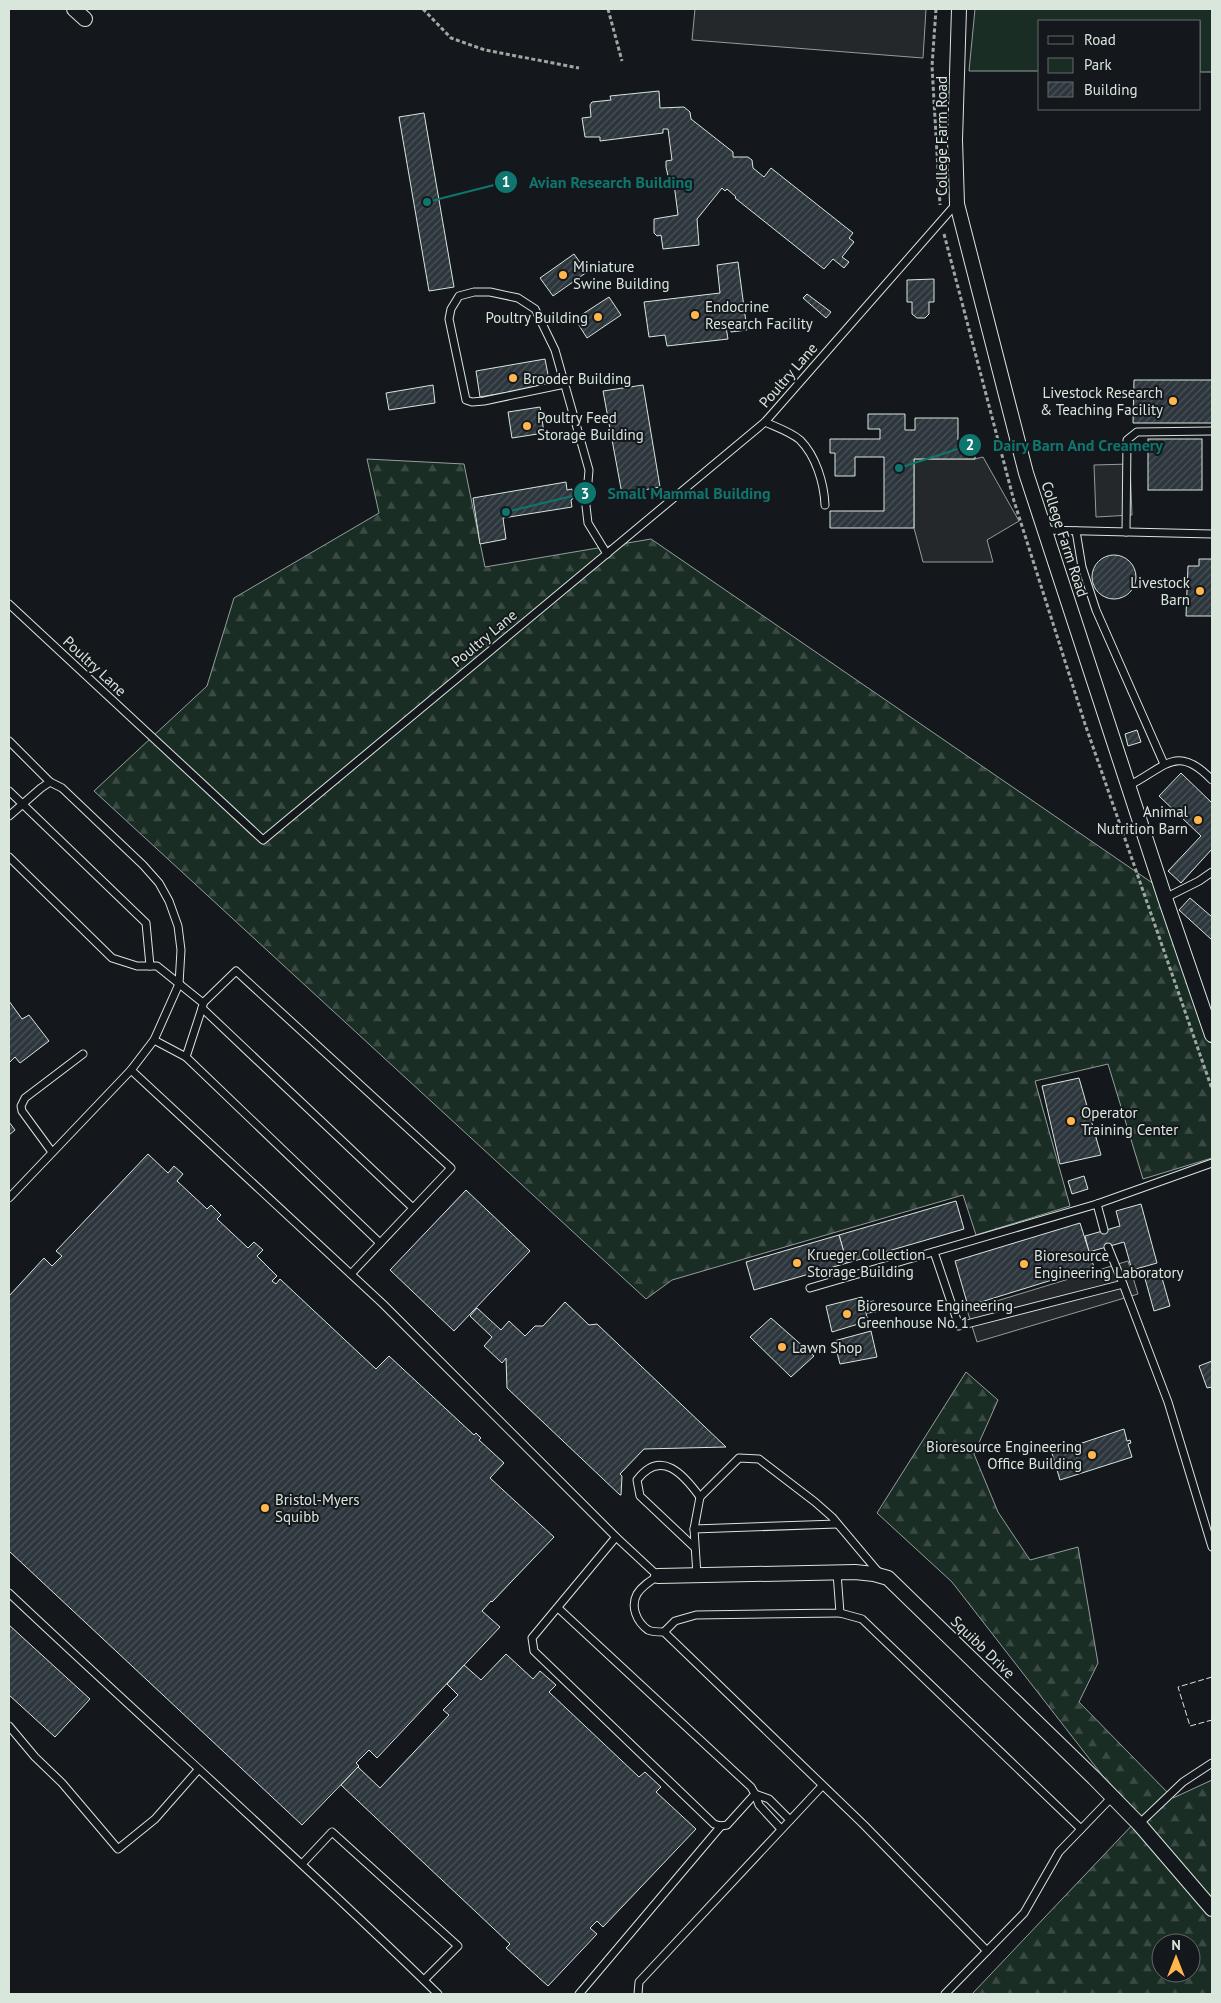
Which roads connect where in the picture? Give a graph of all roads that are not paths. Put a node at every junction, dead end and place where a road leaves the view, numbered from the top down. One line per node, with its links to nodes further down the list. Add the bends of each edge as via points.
1 (74, 9): 3 (street)
2 (959, 9): 4 (street, College Farm Road, via 955,140)
3 (85, 19)
4 (957, 204): 6 (lane, Poultry Lane); 9 (street, College Farm Road, via 1026,472)
5 (565, 384): 5 (lane, via 555,350 535,309 518,298 490,292 459,296 449,319 466,400 472,402); 13 (lane, via 589,470 588,523)
6 (765, 422): 8 (lane, via 798,439 807,449 822,482); 13 (lane, Poultry Lane)
7 (1212, 431): 11 (lane, via 1137,432 1126,440)
8 (825, 505)
9 (1045, 530): 10 (lane); 19 (street, College Farm Road)
10 (1076, 531): 11 (lane); 16 (lane, via 1082,568 1096,610)
11 (1126, 532): 12 (lane)
12 (1212, 534)
13 (607, 554): 14 (lane, Poultry Lane, via 263,840)
14 (9, 604)
15 (9, 741): 18 (lane)
16 (1164, 764): 17 (lane, via 1176,760 1186,762); 19 (lane, via 1146,778)
17 (1212, 780)
18 (50, 782): 21 (lane); 27 (lane, via 62,788 143,865 170,901 181,950)
19 (1128, 786): 25 (street, College Farm Road)
20 (9, 791): 21 (lane)
21 (23, 804): 22 (lane); 26 (lane, via 146,923)
22 (9, 816)
23 (9, 857): 26 (lane, via 112,958 137,966)
24 (1212, 872): 25 (lane)
25 (1165, 898): 29 (street, College Farm Road)
26 (150, 966): 27 (lane, via 157,966)
27 (179, 984): 28 (lane); 30 (lane)
28 (203, 1006): 32 (lane); 38 (lane); 38 (lane, via 236,971 451,1168)
29 (1212, 1035)
30 (154, 1040): 32 (lane); 33 (lane)
31 (83, 1054): 34 (lane, via 24,1098 21,1106)
32 (186, 1056): 40 (lane)
33 (131, 1070): 34 (lane); 43 (lane)
34 (52, 1152): 36 (lane)
35 (1212, 1163): 37 (lane)
36 (9, 1198)
37 (1097, 1204): 39 (lane); 42 (lane)
38 (414, 1208): 40 (lane)
39 (1104, 1230)
40 (380, 1243): 43 (lane)
41 (1108, 1247): 44 (lane)
42 (934, 1252): 44 (lane, via 960,1326); 45 (lane)
43 (351, 1274): 49 (lane)
44 (1123, 1284): 51 (lane, via 1168,1402)
45 (810, 1288)
46 (700, 1497): 47 (lane, via 739,1458 759,1459 815,1502); 48 (lane); 50 (lane, via 686,1477 670,1466 656,1466 644,1471 637,1480 640,1496)
47 (837, 1524): 48 (lane); 54 (lane)
48 (694, 1529): 50 (lane)
49 (616, 1537): 55 (lane); 57 (lane)
50 (694, 1547): 53 (lane)
51 (1212, 1547)
52 (838, 1573): 53 (street); 54 (street); 58 (lane)
53 (697, 1575): 55 (street)
54 (882, 1575): 65 (street, Squibb Drive, via 893,1582)
55 (658, 1576): 59 (lane, via 636,1596 634,1610 650,1631)
56 (9, 1593): 62 (lane)
57 (558, 1608): 64 (lane); 68 (lane, via 532,1638 534,1651 714,1824)
58 (840, 1613): 59 (lane, via 696,1615 675,1621); 70 (lane, via 862,1619)
59 (664, 1632): 63 (lane)
60 (9, 1726): 62 (lane, via 118,1849 155,1819)
61 (1212, 1763): 67 (lane, via 1183,1782)
62 (198, 1770): 71 (lane)
63 (822, 1786): 66 (lane); 73 (lane)
64 (755, 1794): 66 (lane, via 769,1800); 68 (lane, via 728,1825); 69 (lane, via 759,1805)
65 (1112, 1797): 67 (street, Squibb Drive); 70 (lane)
66 (790, 1820): 69 (lane)
67 (1139, 1824): 72 (street, Squibb Drive)
68 (721, 1826): 76 (lane)
69 (781, 1829): 77 (lane, via 639,1982)
70 (1081, 1829): 73 (lane, via 1058,1852 1024,1913)
71 (302, 1864): 74 (lane); 74 (lane, via 332,1832 458,1946)
72 (1212, 1909)
73 (987, 1951): 78 (lane)
74 (424, 1980): 75 (lane)
75 (438, 1994)
76 (579, 1994)
77 (638, 1994)
78 (944, 1994)

